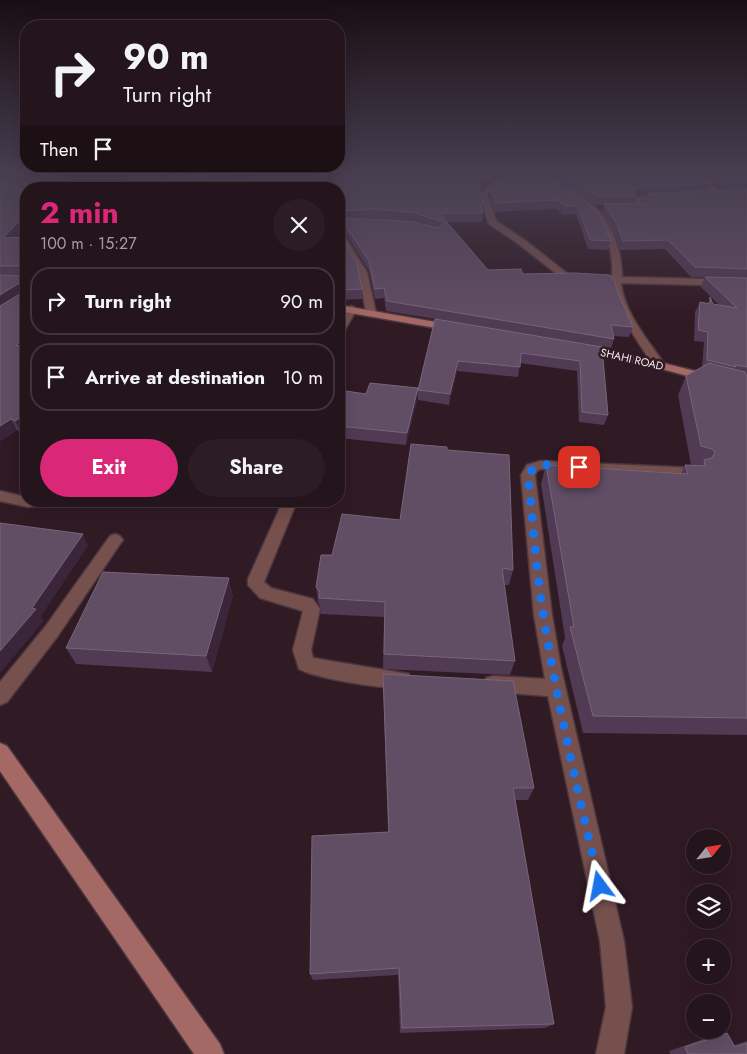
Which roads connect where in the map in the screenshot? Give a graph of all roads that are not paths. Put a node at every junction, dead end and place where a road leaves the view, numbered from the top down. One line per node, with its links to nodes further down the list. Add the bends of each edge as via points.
1 (491, 220): 4 (street, via 565,276)
2 (603, 220): 4 (street, via 617,265)
3 (345, 244): 8 (street, via 363,272)
4 (616, 280): 5 (street); 12 (street, via 618,294 627,313)
5 (747, 283)
6 (345, 308): 7 (street)
7 (352, 309): 8 (street); 9 (street)
8 (371, 313): 10 (street)
9 (345, 321)
10 (468, 330)
11 (572, 346): 12 (street, SHAHI ROAD)
12 (659, 365): 13 (street, SHAHI ROAD)
13 (747, 388)
14 (696, 473): 21 (street, via 540,465 532,468 528,475 543,615)
15 (0, 496): 16 (street)
16 (20, 500)
17 (287, 507): 19 (street, via 256,585 266,593 308,604 312,609 302,650 306,663 383,679)
18 (115, 540): 22 (street, via 51,632)
19 (420, 681)
20 (478, 684): 21 (street)
21 (556, 688): 25 (street, via 612,940 619,1007)
22 (0, 696)
23 (0, 753): 24 (street)
24 (210, 1054)
25 (610, 1054)

